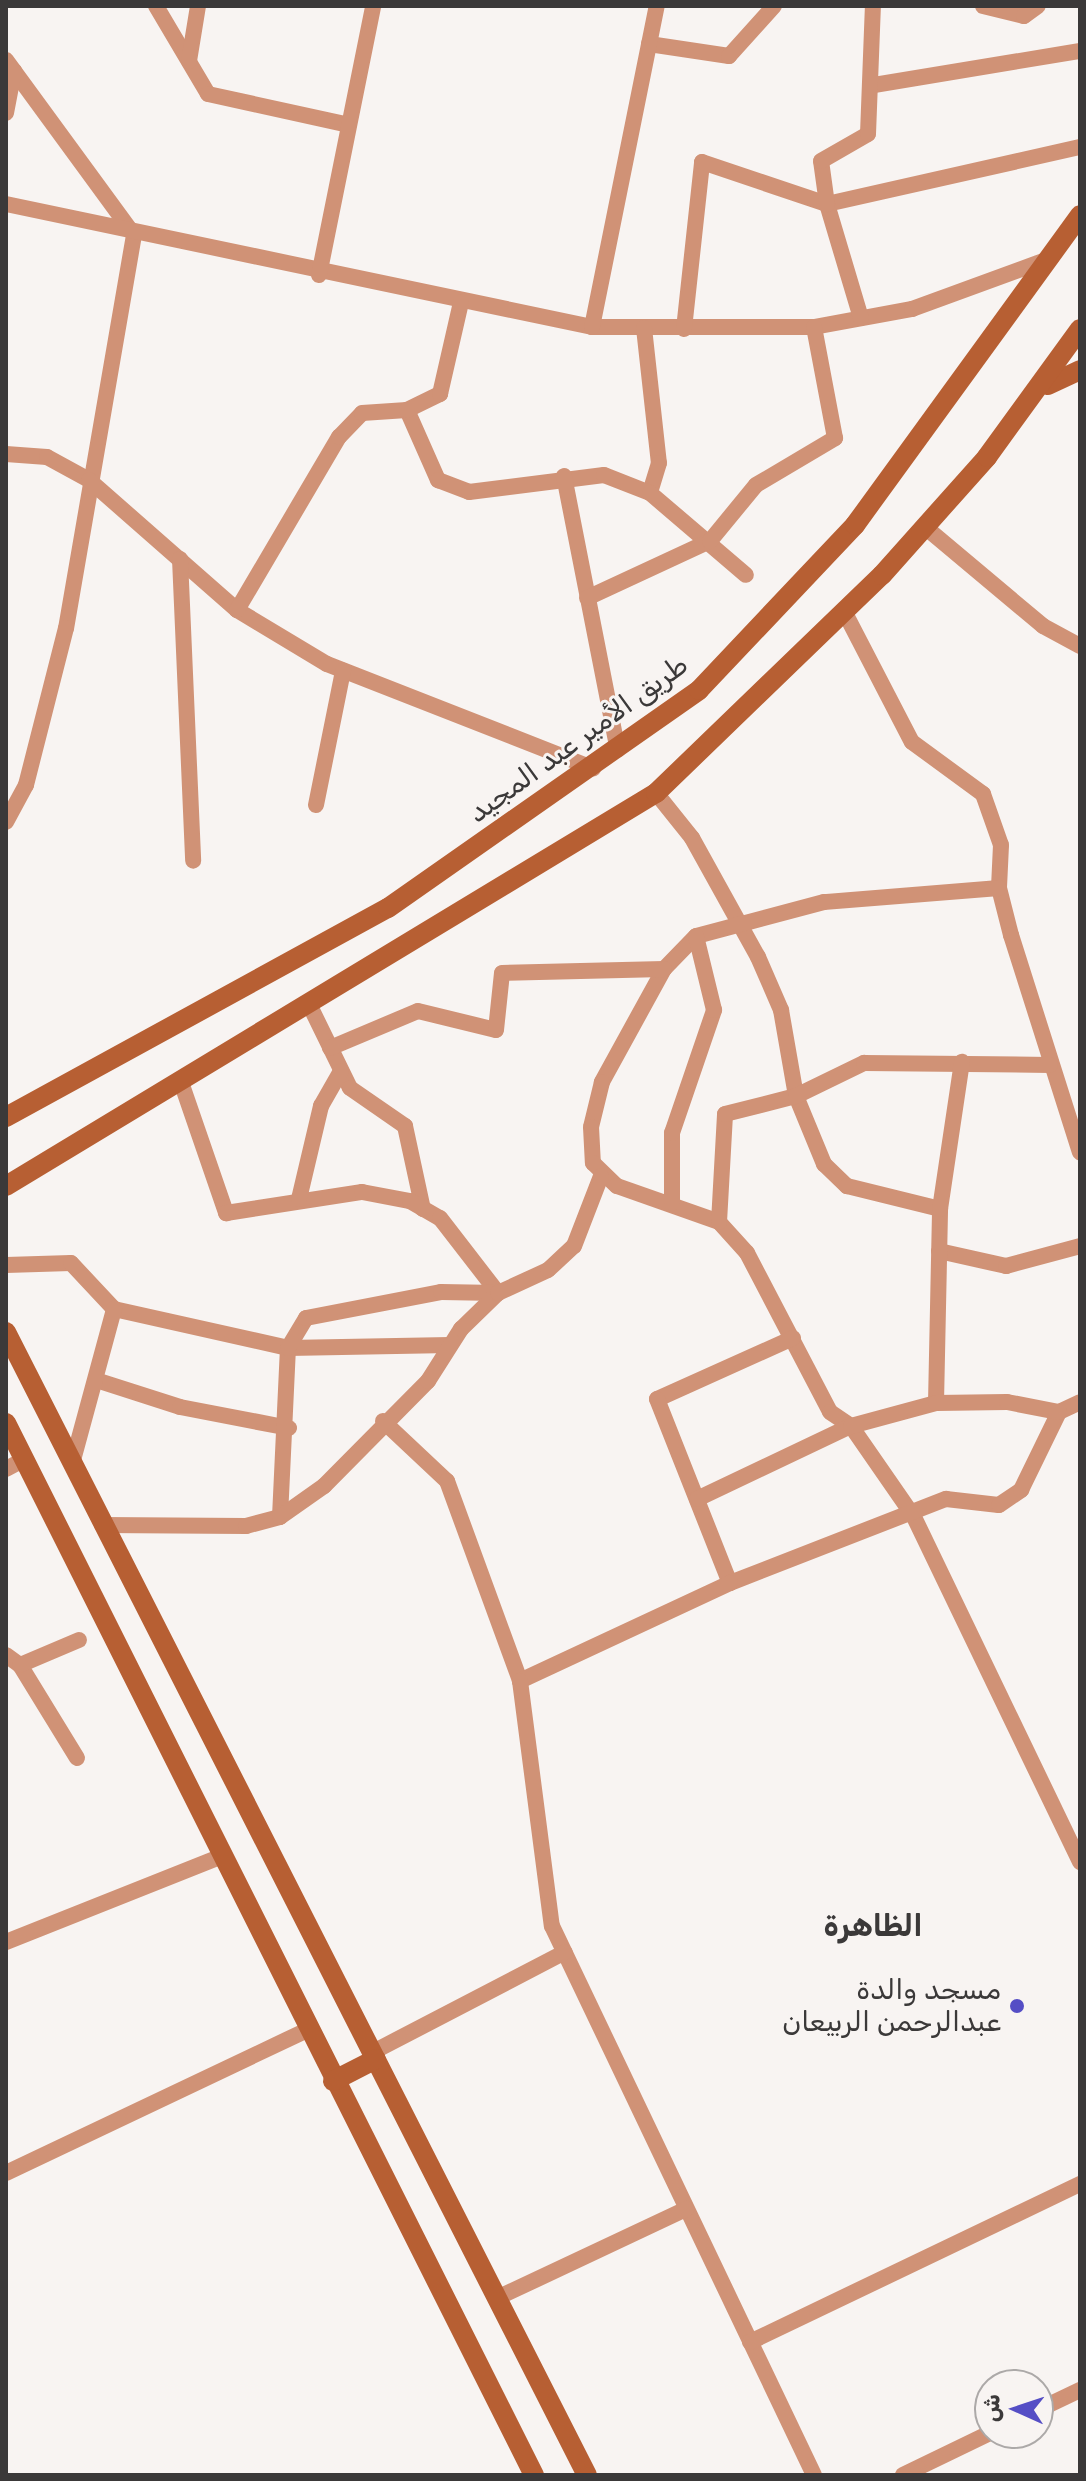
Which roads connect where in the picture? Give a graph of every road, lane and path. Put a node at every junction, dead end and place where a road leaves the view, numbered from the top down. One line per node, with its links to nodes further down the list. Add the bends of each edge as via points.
1 (156, 6): 11 (street)
2 (198, 6): 11 (street)
3 (373, 6): 15 (street)
4 (774, 6): 9 (street, via 729,56)
5 (873, 6): 13 (street)
6 (983, 6): 7 (street, via 1024,16)
7 (1038, 6)
8 (653, 7): 9 (street)
9 (649, 44): 25 (street)
10 (1080, 51): 13 (street)
11 (189, 61): 15 (street, via 208,94)
12 (10, 66): 14 (street); 20 (street)
13 (874, 85): 18 (street, via 868,134 821,161)
14 (6, 113)
15 (349, 125): 22 (street)
16 (1080, 147): 18 (street)
17 (6, 204): 20 (street)
18 (827, 204): 24 (street); 28 (street, via 702,162)
19 (1080, 215): 21 (main road, طريق الأمير عبد المجيد)
20 (134, 235): 22 (street); 35 (street)
21 (1052, 257): 24 (street, via 912,309); 46 (main road, طريق الأمير عبد المجيد, via 855,525 699,690)
22 (319, 275): 23 (street)
23 (461, 302): 25 (street); 32 (street, via 440,394)
24 (861, 318): 26 (street)
25 (592, 327): 27 (street)
26 (814, 327): 28 (street); 38 (street, via 835,438 756,485)
27 (644, 328): 28 (street); 36 (street, via 659,463)
28 (684, 329)
29 (1080, 329): 31 (main road)
30 (1080, 370): 31 (main road, via 1061,374)
31 (1039, 393): 37 (main road)
32 (407, 410): 34 (street, via 438,480 469,492); 42 (street, via 362,413 339,437)
33 (6, 454): 35 (street, via 47,457)
34 (564, 476): 36 (street, via 604,475); 41 (street)
35 (89, 480): 39 (street); 50 (street, via 66,628 26,785)
36 (650, 493): 38 (street)
37 (925, 527): 43 (main road); 44 (street, via 1043,626)
38 (710, 541): 40 (street); 41 (street)
39 (180, 559): 42 (street); 51 (street)
40 (746, 575)
41 (587, 598): 46 (street)
42 (237, 610): 45 (street)
43 (845, 613): 48 (main road); 52 (street, via 912,742 983,794 1001,845)
44 (1080, 646)
45 (343, 671): 47 (street); 49 (street)
46 (618, 750): 47 (main road, طريق الأمير عبد المجيد)
47 (593, 768): 63 (main road, طريق الأمير عبد المجيد, via 388,908)
48 (656, 793): 53 (street, via 692,838); 56 (main road)
49 (316, 805)
50 (6, 822)
51 (193, 861)
52 (999, 888): 53 (street, via 824,902); 59 (street)
53 (743, 926): 54 (street); 62 (street, via 781,1010)
54 (696, 936): 55 (street); 68 (street, via 714,1010 672,1133)
55 (664, 969): 57 (street, via 502,973 496,1030 418,1011); 65 (street, via 602,1082 591,1127)
56 (310, 1006): 57 (street); 61 (main road)
57 (330, 1048): 60 (street)
58 (962, 1062): 59 (street); 62 (street, via 864,1063); 70 (street)
59 (1050, 1065): 64 (street)
60 (341, 1071): 67 (street, via 321,1106); 69 (street, via 350,1088 405,1126)
61 (181, 1082): 66 (main road); 67 (street, via 226,1213)
62 (796, 1096): 70 (street, via 824,1164 847,1186); 71 (street, via 725,1114)
63 (6, 1117)
64 (1080, 1152)
65 (601, 1176): 68 (street); 75 (street, via 574,1246 548,1270)
66 (6, 1186)
67 (299, 1199): 69 (street, via 362,1192)
68 (672, 1203): 71 (street)
69 (423, 1209): 75 (street, via 440,1218)
70 (940, 1209): 73 (street)
71 (719, 1222): 78 (street, via 747,1253)
72 (1080, 1246): 73 (street, via 1006,1266)
73 (939, 1251): 83 (street)
74 (6, 1265): 76 (street, via 71,1263)
75 (498, 1293): 79 (street); 80 (street, via 441,1292 348,1305 306,1318)
76 (114, 1309): 80 (street); 81 (street)
77 (6, 1332): 90 (main road)
78 (793, 1338): 87 (street, via 830,1412); 92 (street, via 657,1399)
79 (450, 1345): 80 (street); 85 (street, via 428,1381)
80 (288, 1348): 88 (street)
81 (96, 1380): 88 (street, via 194,1411); 90 (street)
82 (1080, 1402): 84 (street)
83 (936, 1403): 84 (street, via 1007,1402); 87 (street)
84 (1059, 1412): 94 (street, via 1021,1490 999,1505 946,1499)
85 (383, 1421): 93 (street, via 324,1486); 100 (street, via 447,1481)
86 (6, 1423): 89 (main road)
87 (851, 1426): 92 (street); 94 (street)
88 (289, 1428): 93 (street)
89 (25, 1459): 91 (street); 102 (main road)
90 (72, 1464): 95 (main road)
91 (6, 1469)
92 (697, 1499): 96 (street)
93 (280, 1517): 95 (street, via 246,1526)
94 (914, 1517): 96 (street); 103 (street)
95 (102, 1525): 107 (main road)
96 (730, 1583): 100 (street)
97 (79, 1640): 99 (street)
98 (6, 1655): 99 (street)
99 (20, 1665): 101 (street)
100 (520, 1681): 105 (street, via 552,1926)
101 (77, 1758)
102 (222, 1856): 104 (street); 106 (main road)
103 (1080, 1862)
104 (6, 1942)
105 (565, 1952): 107 (street); 111 (street)
106 (307, 2030): 108 (main road); 109 (street)
107 (374, 2055): 108 (main road); 112 (main road)
108 (333, 2081): 117 (main road)
109 (6, 2173)
110 (1080, 2184): 113 (street)
111 (686, 2209): 112 (street); 113 (street)
112 (499, 2297): 118 (main road)
113 (750, 2342): 119 (street)
114 (1080, 2390): 115 (street)
115 (1054, 2402)
116 (974, 2441): 120 (street)
117 (534, 2475)
118 (587, 2475)
119 (814, 2475)
120 (903, 2475)

